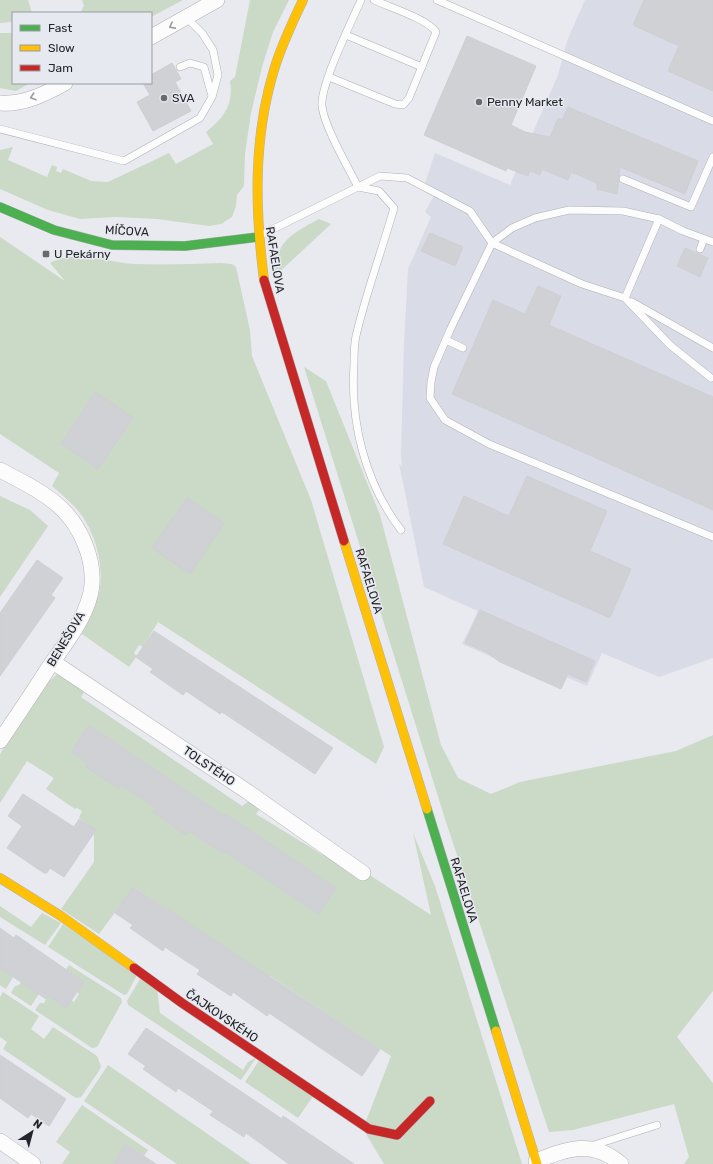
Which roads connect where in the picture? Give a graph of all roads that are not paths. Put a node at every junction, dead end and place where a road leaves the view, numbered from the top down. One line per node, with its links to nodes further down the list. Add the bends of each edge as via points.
1 (217, 0): 6 (street)
2 (303, 0): 22 (main road, RAFAELOVA, via 287,32 274,68 261,118 256,191)
3 (361, 0): 7 (lane)
4 (374, 0): 10 (lane, via 433,27 436,32)
5 (437, 0): 15 (lane)
6 (187, 18): 8 (street, one-way to 8); 13 (lane, via 202,33 213,50 218,75)
7 (346, 35): 10 (lane); 11 (lane)
8 (152, 36)
9 (180, 67): 13 (lane, via 190,63 204,67)
10 (422, 67): 11 (lane, via 409,98 403,105)
11 (329, 77): 19 (lane, via 324,88 322,106 328,125)
12 (63, 84): 14 (street, one-way to 14, via 45,94 12,104)
13 (212, 97): 16 (lane, via 200,118 124,161)
14 (0, 103)
15 (713, 121)
16 (0, 129)
17 (713, 157): 18 (lane, via 690,207)
18 (623, 179)
19 (358, 187): 22 (lane); 25 (lane, via 380,176 406,178 470,211); 33 (lane, via 379,191 394,208 355,338 352,381 356,422 369,476 388,513)
20 (0, 207): 22 (main road, MÍČOVA, via 26,220 111,245 233,242)
21 (659, 218): 23 (lane); 25 (lane, via 623,211 569,210 535,218 512,228); 27 (lane)
22 (258, 237): 43 (main road, RAFAELOVA, via 264,284)
23 (704, 239): 24 (lane); 26 (lane)
24 (713, 242)
25 (492, 243): 27 (lane, via 582,284); 28 (lane)
26 (700, 249)
27 (625, 298): 30 (lane); 31 (lane, via 670,345)
28 (446, 340): 29 (lane); 34 (lane, via 434,367 430,398 445,420 489,444)
29 (463, 348)
30 (713, 348)
31 (711, 378)
32 (0, 470): 35 (street, BENEŠOVA, via 35,489 62,508 73,522 88,551 92,586 84,613)
33 (401, 530)
34 (713, 537)
35 (53, 662): 36 (street, BENEŠOVA); 37 (street, TOLSTÉHO, via 248,792)
36 (0, 741)
37 (363, 873)
38 (0, 878): 39 (main road, ČAJKOVSKÉHO, via 61,916 182,1004 369,1129 397,1135)
39 (430, 1101)
40 (657, 1125): 42 (lane)
41 (0, 1141): 44 (street)
42 (585, 1148): 43 (street, via 567,1150); 45 (street, via 609,1155)
43 (536, 1163)
44 (33, 1164)
45 (621, 1164)

